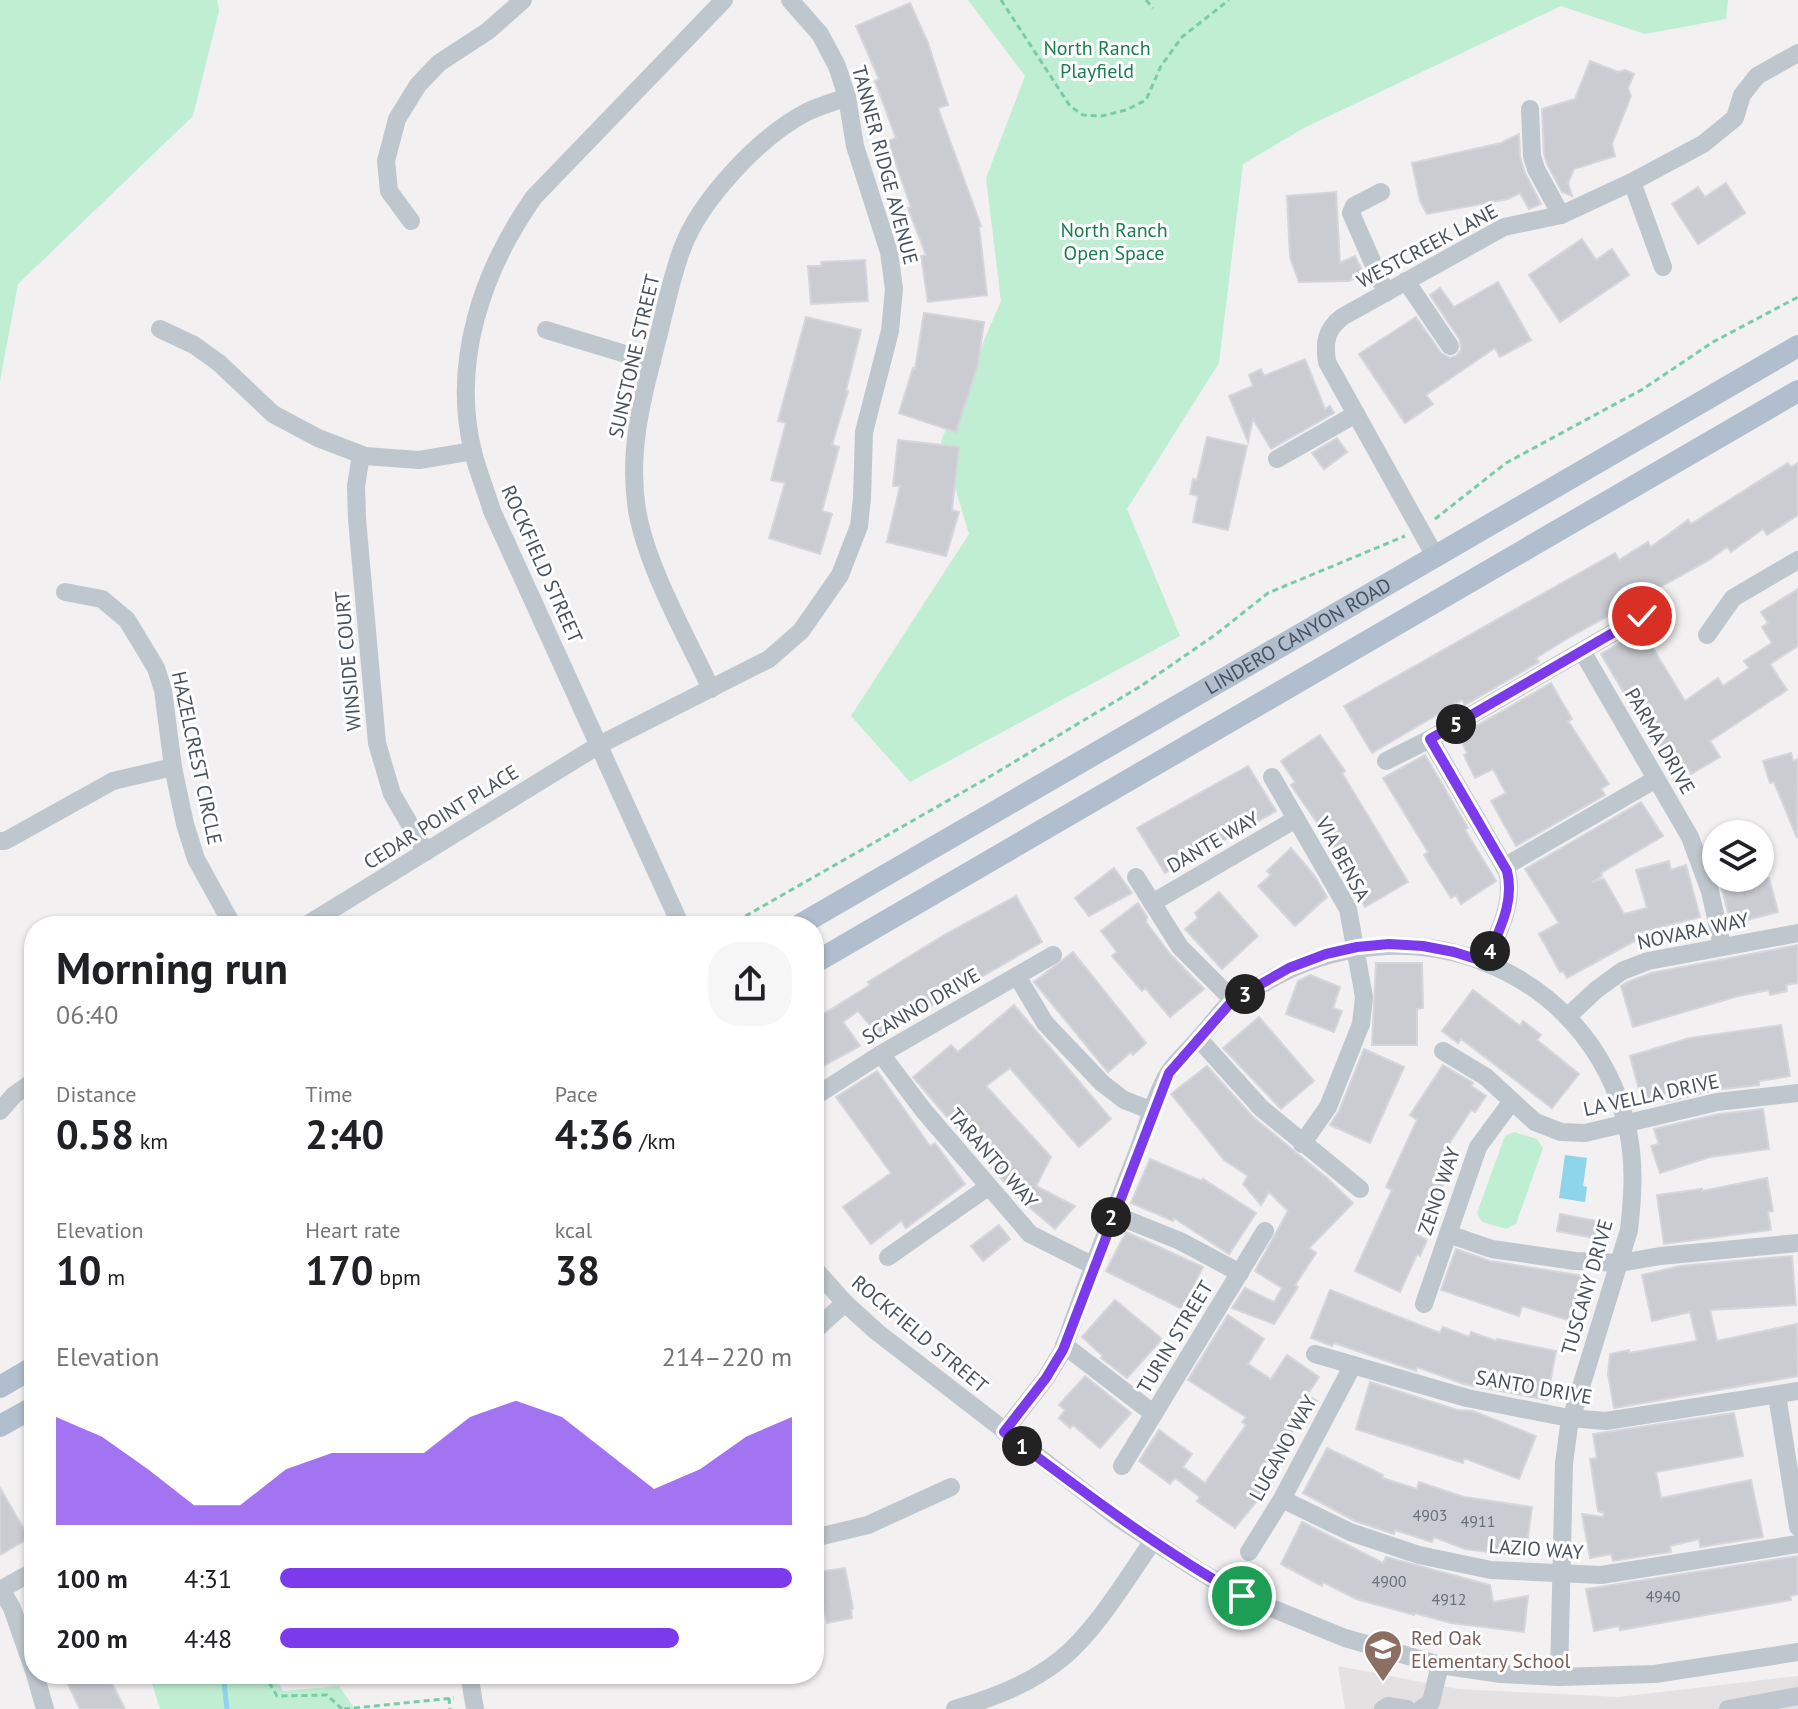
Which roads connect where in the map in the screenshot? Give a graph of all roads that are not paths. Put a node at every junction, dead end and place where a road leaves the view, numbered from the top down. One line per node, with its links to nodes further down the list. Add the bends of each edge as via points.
1 (724, 0): 21 (street, ROCKFIELD STREET, via 534,197 498,254 470,346 468,420)
2 (790, 0): 5 (street, TANNER RIDGE AVENUE, via 820,34)
3 (514, 3): 10 (street, via 488,31 439,63 397,119 386,161 389,191)
4 (1798, 53): 7 (street, WESTCREEK LANE, via 1757,76 1742,95 1735,118 1703,144)
5 (847, 97): 18 (street, SUNSTONE STREET, via 808,111 776,131 705,205 681,250); 30 (street, TANNER RIDGE AVENUE, via 894,289 890,331 864,432 859,526 840,575 801,631 769,659)
6 (1530, 109): 9 (street, via 1532,156)
7 (1632, 182): 9 (street, WESTCREEK LANE); 11 (street)
8 (1381, 192): 13 (street, via 1354,206 1351,213)
9 (1561, 215): 12 (street, WESTCREEK LANE, via 1504,227)
10 (411, 221)
11 (1663, 267)
12 (1406, 281): 13 (street, WESTCREEK LANE); 16 (street)
13 (1386, 293): 20 (street, WESTCREEK LANE, via 1342,317 1324,343 1327,362)
14 (160, 329): 22 (street, via 207,354 273,414)
15 (546, 330): 18 (street)
16 (1450, 346)
17 (1798, 346): 24 (main road, LINDERO CANYON ROAD)
18 (652, 362): 30 (street, SUNSTONE STREET, via 634,442 637,513 652,562)
19 (1798, 391): 51 (main road, LINDERO CANYON ROAD)
20 (1356, 414): 23 (street); 24 (street, WESTCREEK LANE)
21 (473, 451): 22 (street, via 419,460); 32 (street, ROCKFIELD STREET, via 492,511)
22 (361, 455): 39 (street, WINSIDE COURT, via 357,519 377,743 392,794)
23 (1277, 459)
24 (1435, 556): 46 (main road, LINDERO CANYON ROAD)
25 (1798, 560): 28 (street, via 1733,598)
26 (65, 592): 34 (street, HAZELCREST CIRCLE, via 102,599 127,620 143,644 163,690)
27 (1642, 616): 29 (street)
28 (1707, 635)
29 (1582, 651): 31 (street); 36 (street, PARMA DRIVE)
30 (711, 689): 32 (street, TANNER RIDGE AVENUE)
31 (1430, 739): 33 (street); 40 (street)
32 (599, 745): 39 (street, CEDAR POINT PLACE); 45 (street, ROCKFIELD STREET)
33 (1386, 761)
34 (173, 767): 38 (street, via 113,781); 43 (street, HAZELCREST CIRCLE, via 196,859)
35 (1272, 777): 37 (street, VIA BENSA)
36 (1656, 779): 40 (street); 48 (street, PARMA DRIVE, via 1702,863)
37 (1296, 819): 42 (street, DANTE WAY); 49 (street, VIA BENSA, via 1348,909)
38 (0, 841)
39 (426, 852): 44 (street, CEDAR POINT PLACE)
40 (1504, 867): 52 (street, via 1509,905)
41 (1136, 877): 42 (street)
42 (1152, 903): 54 (street, via 1180,947)
43 (227, 916)
44 (321, 916)
45 (676, 916)
46 (815, 916)
47 (1798, 933): 48 (street, NOVARA WAY)
48 (1722, 946): 55 (street, NOVARA WAY, via 1622,971)
49 (1357, 947): 52 (street, TUSCANY DRIVE, via 1423,946); 54 (street, TUSCANY DRIVE, via 1289,968); 66 (street, VIA BENSA, via 1364,997 1361,1024 1328,1107)
50 (1053, 955): 53 (street, SCANNO DRIVE)
51 (824, 957)
52 (1486, 962): 55 (street, TUSCANY DRIVE, via 1528,985)
53 (1017, 976): 58 (street, SCANNO DRIVE); 64 (street, via 1045,1023 1102,1083 1124,1100)
54 (1233, 1000): 56 (street, TUSCANY DRIVE)
55 (1567, 1017): 65 (street, TUSCANY DRIVE, via 1604,1068)
56 (1199, 1039): 64 (street, TUSCANY DRIVE, via 1169,1073); 66 (street, via 1261,1108)
57 (1443, 1051): 62 (street, LA VELLA DRIVE, via 1486,1077)
58 (881, 1054): 60 (street, SCANNO DRIVE); 67 (street, TARANTO WAY)
59 (24, 1088): 63 (street)
60 (824, 1091)
61 (1798, 1093): 65 (street, LA VELLA DRIVE, via 1717,1102)
62 (1512, 1101): 65 (street, LA VELLA DRIVE, via 1535,1122 1561,1132); 71 (street, ZENO WAY, via 1478,1147)
63 (0, 1111)
64 (1153, 1111): 69 (street, TUSCANY DRIVE)
65 (1626, 1124): 74 (street, TUSCANY DRIVE, via 1633,1198)
66 (1302, 1144): 68 (street)
67 (988, 1187): 73 (street); 75 (street, TARANTO WAY, via 1030,1234)
68 (1360, 1189)
69 (1113, 1214): 75 (street, TUSCANY DRIVE); 76 (street)
70 (1265, 1231): 76 (street, TURIN STREET)
71 (1448, 1234): 74 (street, via 1492,1249); 79 (street, ZENO WAY)
72 (1798, 1243): 74 (street)
73 (888, 1257)
74 (1619, 1263): 90 (street, TUSCANY DRIVE)
75 (1094, 1266): 81 (street, TUSCANY DRIVE)
76 (1240, 1273): 89 (street, TURIN STREET)
77 (824, 1279): 78 (street, ROCKFIELD STREET)
78 (845, 1303): 80 (street); 92 (street, ROCKFIELD STREET)
79 (1424, 1304)
80 (824, 1322)
81 (1064, 1345): 89 (street); 92 (street, TUSCANY DRIVE)
82 (1315, 1354): 83 (street, SANTO DRIVE)
83 (1353, 1365): 90 (street, SANTO DRIVE, via 1467,1398); 95 (street, LUGANO WAY)
84 (24, 1373): 85 (main road)
85 (0, 1387)
86 (1798, 1391): 87 (street, SANTO DRIVE)
87 (1777, 1395): 90 (street, SANTO DRIVE, via 1606,1421); 96 (street)
88 (24, 1413): 91 (main road)
89 (1154, 1414): 93 (street, TURIN STREET)
90 (1571, 1418): 101 (street, TUSCANY DRIVE, via 1564,1463)
91 (0, 1426)
92 (1004, 1432): 98 (street, ROCKFIELD STREET)
93 (1122, 1466)
94 (951, 1487): 97 (street, via 868,1525)
95 (1282, 1499): 100 (street, LUGANO WAY); 101 (street, LAZIO WAY, via 1350,1532 1419,1555 1491,1570)
96 (1798, 1527)
97 (824, 1536)
98 (1153, 1541): 106 (street, ROCKFIELD STREET, via 1242,1596 1296,1620); 111 (street, via 1064,1657 1009,1691)
99 (1798, 1544): 101 (street, LAZIO WAY, via 1601,1575)
100 (1249, 1552)
101 (1562, 1573): 107 (street, TUSCANY DRIVE)
102 (24, 1576): 103 (street)
103 (0, 1589): 104 (street)
104 (24, 1643)
105 (1798, 1652): 107 (street, ROCKFIELD STREET, via 1655,1674)
106 (1440, 1665): 107 (street, ROCKFIELD STREET); 114 (street, via 1431,1702)
107 (1559, 1677)
108 (38, 1684): 110 (street)
109 (1798, 1696): 115 (street)
110 (45, 1709)
111 (955, 1709)
112 (1383, 1709): 113 (street)
113 (1407, 1709)
114 (1421, 1709)
115 (1728, 1709)

